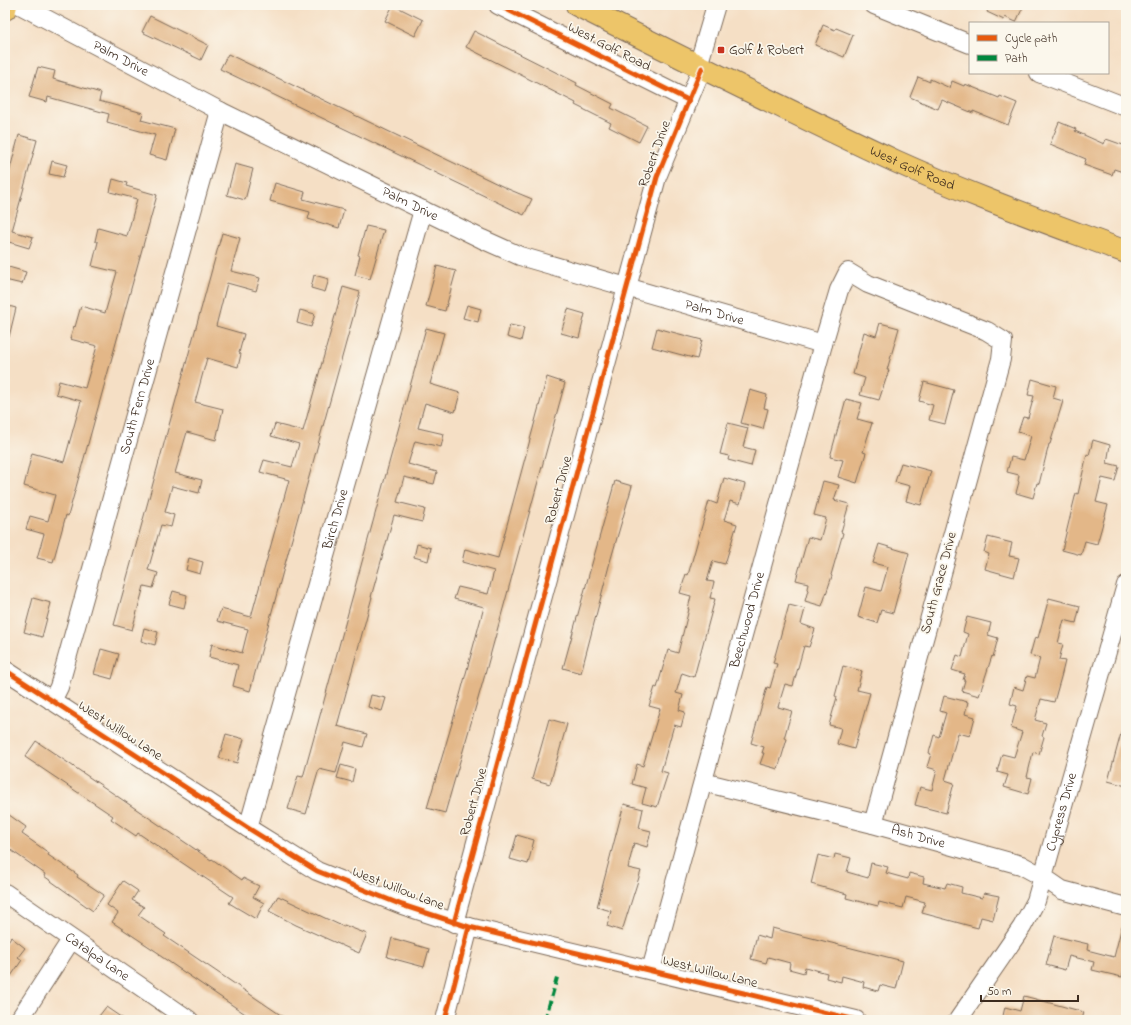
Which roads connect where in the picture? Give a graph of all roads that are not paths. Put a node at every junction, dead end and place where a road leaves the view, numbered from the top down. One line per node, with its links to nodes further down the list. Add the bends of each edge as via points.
1 (6, 5): 7 (main road)
2 (20, 5): 13 (street, Palm Drive)
3 (498, 5): 11 (street, West Golf Road)
4 (576, 5): 9 (main road, West Golf Road)
5 (716, 5): 9 (street, Robert Drive)
6 (874, 5): 8 (street)
7 (5, 9)
8 (969, 44)
9 (700, 67): 11 (street, Robert Drive); 15 (main road, West Golf Road, via 896,161 982,198)
10 (1042, 74): 12 (street)
11 (688, 100): 17 (street, Robert Drive, via 657,177)
12 (1126, 107)
13 (220, 111): 14 (street, Palm Drive); 21 (street, South Fern Drive, via 59,687)
14 (423, 210): 17 (street, Palm Drive, via 520,256); 24 (street, Birch Drive)
15 (1126, 252)
16 (848, 272): 18 (street, Beechwood Drive, via 839,290); 23 (street, South Grace Drive, via 868,284 987,331 1003,341 1001,359)
17 (627, 288): 18 (street, Palm Drive); 28 (street, Robert Drive)
18 (823, 344): 22 (street, Beechwood Drive)
19 (1126, 585): 25 (street, Cypress Drive)
20 (6, 674): 21 (street, West Willow Lane)
21 (52, 701): 24 (street, West Willow Lane)
22 (703, 782): 23 (street, Ash Drive); 30 (street, Beechwood Drive)
23 (873, 824): 25 (street, Ash Drive, via 1021,865)
24 (248, 828): 28 (street, West Willow Lane, via 317,871)
25 (1043, 877): 27 (street, Ash Drive, via 1062,890); 35 (street, Cypress Drive, via 1036,901 1022,927)
26 (5, 893): 29 (street, Catalpa Lane)
27 (1126, 907)
28 (461, 925): 30 (street, West Willow Lane); 33 (street, Robert Drive)
29 (71, 940): 31 (street); 32 (street, Catalpa Lane)
30 (651, 970): 34 (street, West Willow Lane)
31 (19, 1020)
32 (189, 1020)
33 (445, 1020)
34 (856, 1020)
35 (958, 1020)

